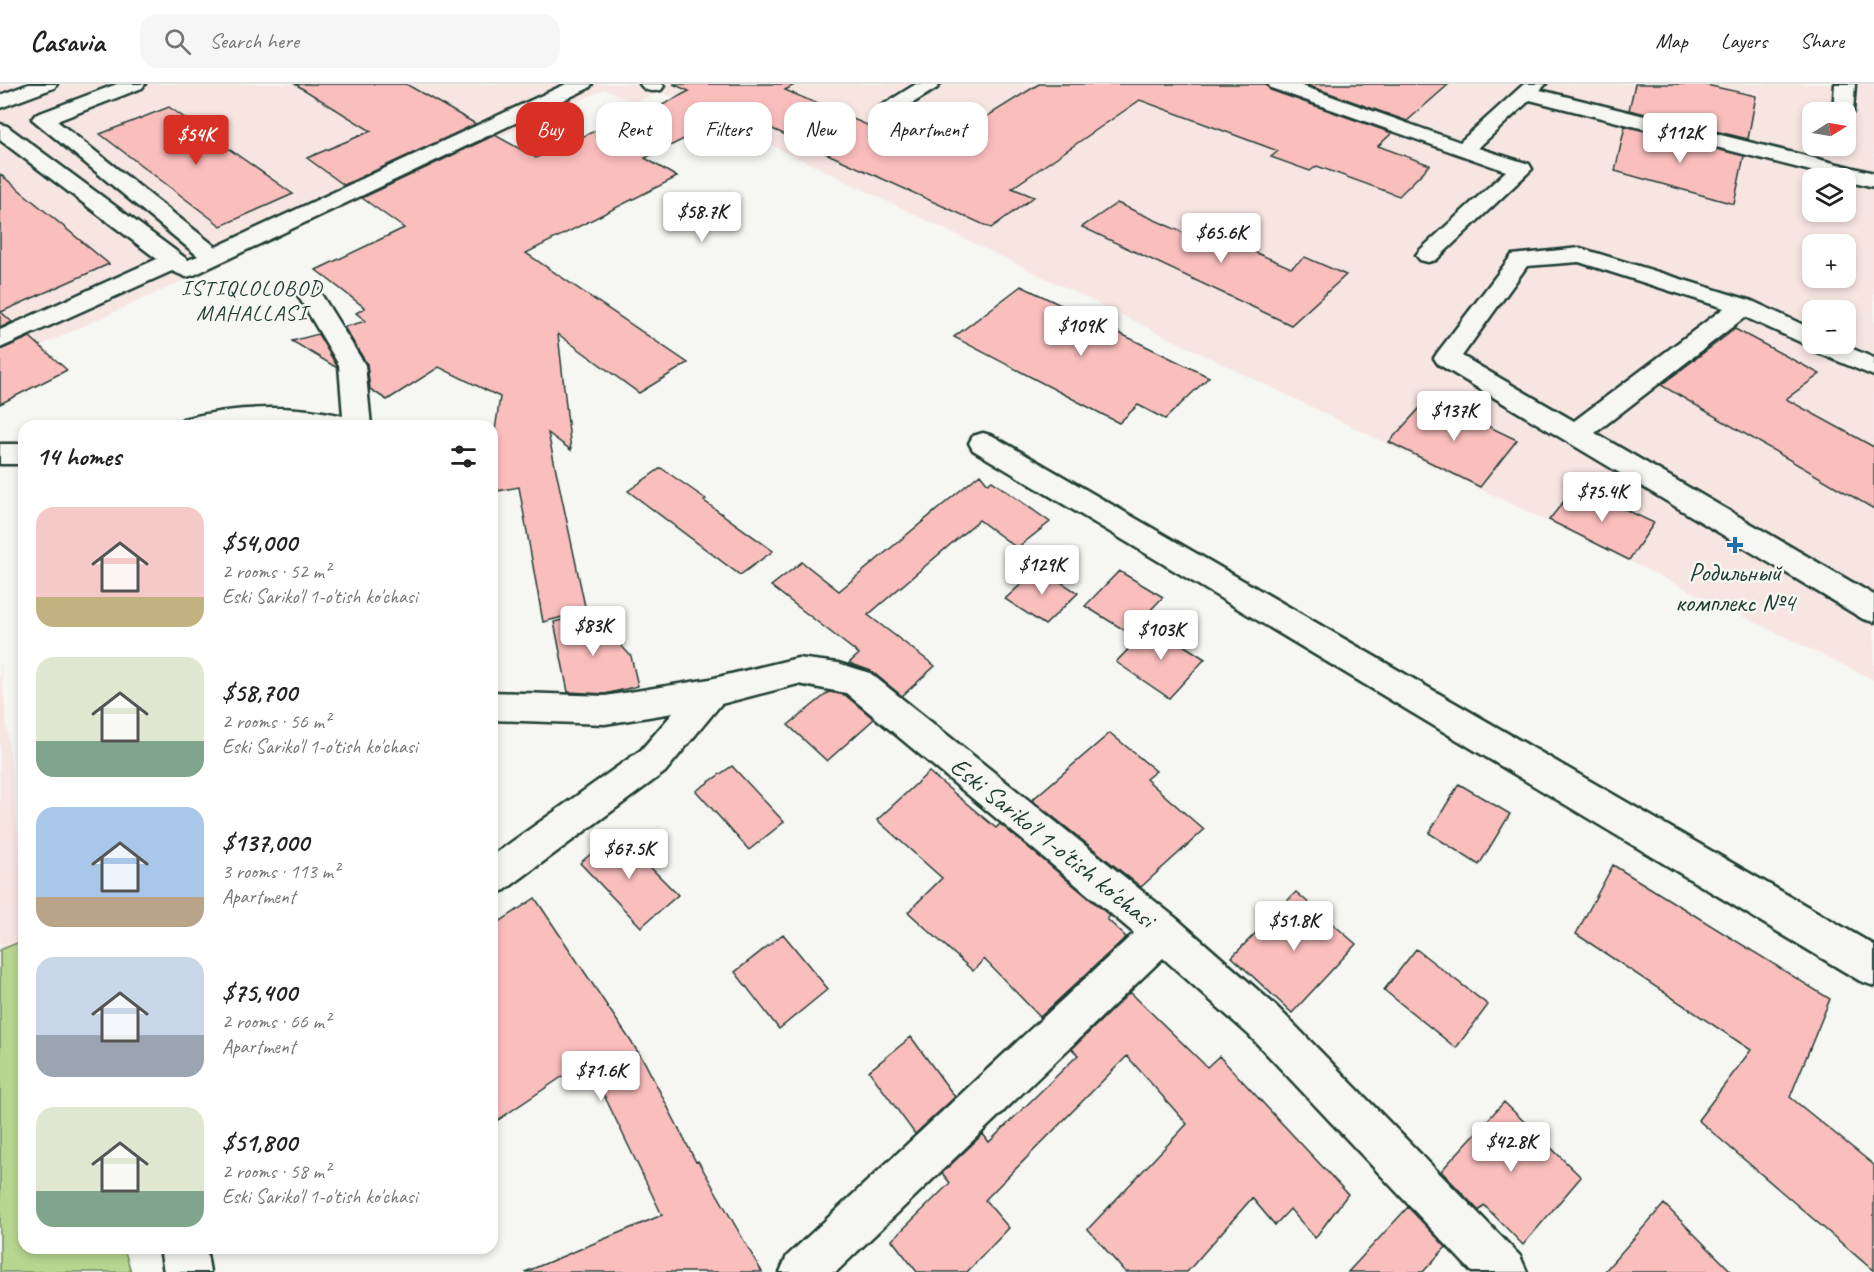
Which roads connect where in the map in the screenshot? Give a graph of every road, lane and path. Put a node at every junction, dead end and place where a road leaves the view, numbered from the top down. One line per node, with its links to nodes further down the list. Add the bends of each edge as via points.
1 (47, 84): 8 (street)
2 (135, 84): 15 (street, via 42,118)
3 (582, 84): 15 (street)
4 (930, 84): 9 (street)
5 (1278, 84): 12 (street)
6 (1845, 84): 10 (street)
7 (1531, 88): 12 (street); 13 (street, via 1838,163)
8 (0, 102)
9 (901, 102)
10 (1844, 102)
11 (0, 130): 16 (street)
12 (1463, 150): 14 (street, via 1521,169)
13 (1874, 180)
14 (1428, 255)
15 (214, 257): 16 (street, via 186,270)
16 (173, 261): 20 (street)
17 (309, 294): 25 (street, via 352,365)
18 (1743, 306): 19 (street); 26 (street); 26 (street, via 1580,255 1520,260 1447,358)
19 (1802, 334)
20 (0, 340)
21 (1842, 354): 22 (street)
22 (1874, 368)
23 (258, 420): 24 (street)
24 (322, 420)
25 (357, 420)
26 (1575, 434): 30 (street)
27 (983, 443): 35 (street)
28 (0, 454): 29 (street)
29 (18, 454)
30 (1874, 610)
31 (710, 693): 32 (street, Eski Sariko'l 1-o'tish ko'chasi, via 605,710); 33 (street, via 653,761); 34 (street, Eski Sariko'l 1-o'tish ko'chasi, via 798,671 858,683)
32 (498, 706)
33 (498, 874)
34 (1163, 932): 38 (street); 39 (street, Eski Sariko'l 1-o'tish ko'chasi, via 1263,1021)
35 (1874, 967)
36 (184, 1254): 37 (street)
37 (187, 1272)
38 (803, 1272)
39 (1504, 1272)

